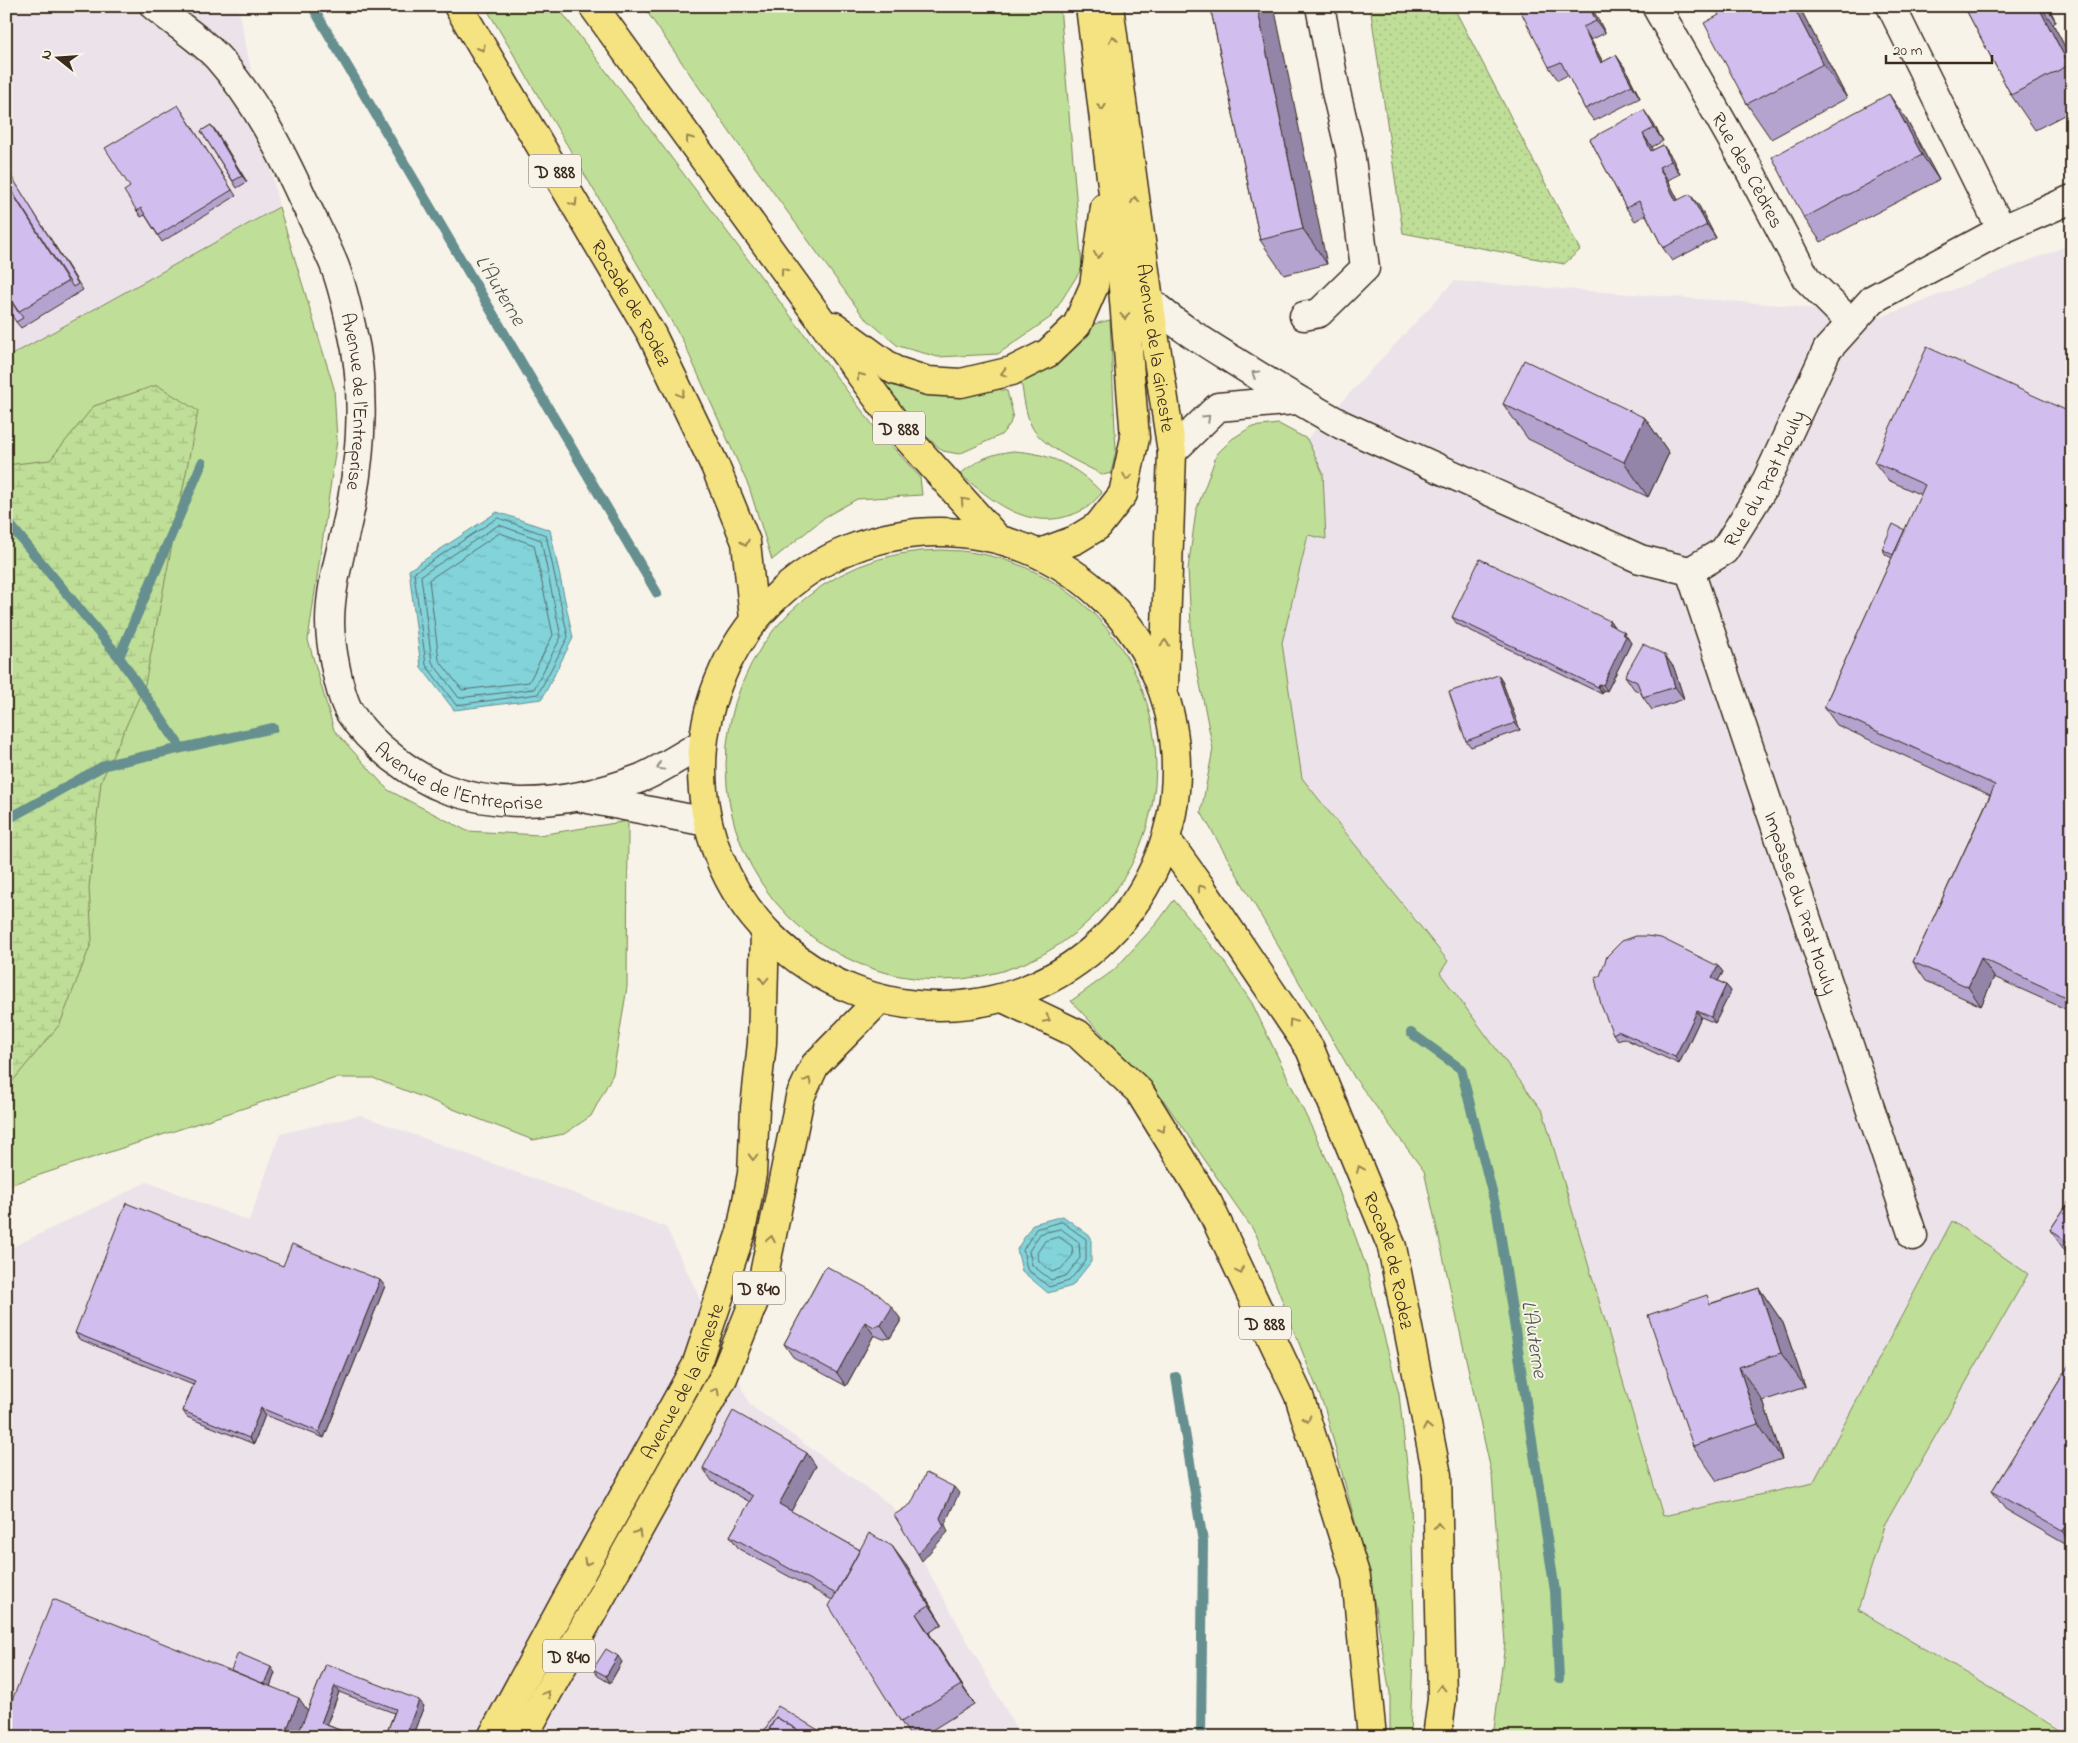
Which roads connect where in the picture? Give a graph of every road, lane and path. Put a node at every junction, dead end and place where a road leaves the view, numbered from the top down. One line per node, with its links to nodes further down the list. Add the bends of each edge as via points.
1 (154, 6): 24 (street, Avenue de l'Entreprise, via 217,57 264,120 334,265 339,282 353,333 359,385 360,438 353,499 334,581 330,622 335,670 349,712 376,743 409,771 441,787 472,798 529,804)
2 (458, 6): 21 (main road, Rocade de Rodez / D 888, one-way to 21, via 656,344 715,466 746,542)
3 (593, 6): 13 (main road, D 888, one-way to 3)
4 (1090, 6): 9 (main road, Avenue de la Gineste, one-way to 9)
5 (1109, 6): 12 (main road, Avenue de la Gineste, one-way to 5)
6 (1320, 6): 14 (street, via 1350,151 1364,268 1319,313)
7 (1656, 6): 15 (street, Rue des Cèdres, via 1751,173 1806,278)
8 (1891, 6): 11 (street)
9 (1110, 172): 13 (main road, Avenue de la Gineste, one-way to 13, via 1094,286 1077,325 1048,353 1012,371 961,383 928,381 894,370); 19 (main road, Avenue de la Gineste, one-way to 19, via 1120,250 1135,438 1123,494 1098,526 1075,540)
10 (2072, 199): 11 (street, Rue du Prat Mouly)
11 (2003, 229): 15 (street, Rue du Prat Mouly, via 1873,299)
12 (1148, 300): 16 (street, one-way to 12, via 1172,320); 17 (main road, Avenue de la Gineste)
13 (812, 310): 18 (main road, D 888, one-way to 13, via 902,432)
14 (1304, 316)
15 (1851, 323): 20 (street, Rue du Prat Mouly, via 1827,350 1762,490 1724,551)
16 (1296, 400): 17 (street, one-way to 16, via 1218,407); 20 (street, via 1342,425 1640,559)
17 (1172, 452): 22 (main road, Avenue de la Gineste, one-way to 17)
18 (996, 537): 19 (main road); 21 (main road, via 930,531 864,543 804,573)
19 (1040, 553): 22 (main road, via 1081,578 1116,610 1144,649)
20 (1690, 570): 30 (street, Impasse du Prat Mouly)
21 (754, 619): 23 (main road, via 729,657 712,699)
22 (1164, 692): 26 (main road, via 1175,741 1175,790)
23 (702, 744): 24 (street, Avenue de l'Entreprise, one-way to 24, via 643,777); 25 (main road, via 702,784)
24 (581, 797): 25 (street, Avenue de l'Entreprise)
25 (708, 822): 27 (main road, via 729,881)
26 (1166, 839): 28 (main road, via 1141,893 1104,939 1058,974); 34 (main road, Rocade de Rodez, one-way to 26, via 1442,1699 1437,1475 1392,1247 1310,1049)
27 (766, 931): 29 (main road, via 799,961 838,984); 31 (main road, Avenue de la Gineste / D 840, one-way to 31, via 752,1174 741,1232 696,1366)
28 (1003, 998): 29 (main road, via 938,1006); 33 (main road, D 888, one-way to 33, via 1078,1034 1139,1091 1208,1203 1299,1396 1356,1576)
29 (880, 999): 32 (main road, Avenue de la Gineste / D 840, one-way to 29, via 723,1378 763,1279 800,1097 815,1065)
30 (1913, 1236)
31 (492, 1737)
32 (523, 1737)
33 (1372, 1737)
34 (1437, 1737)

